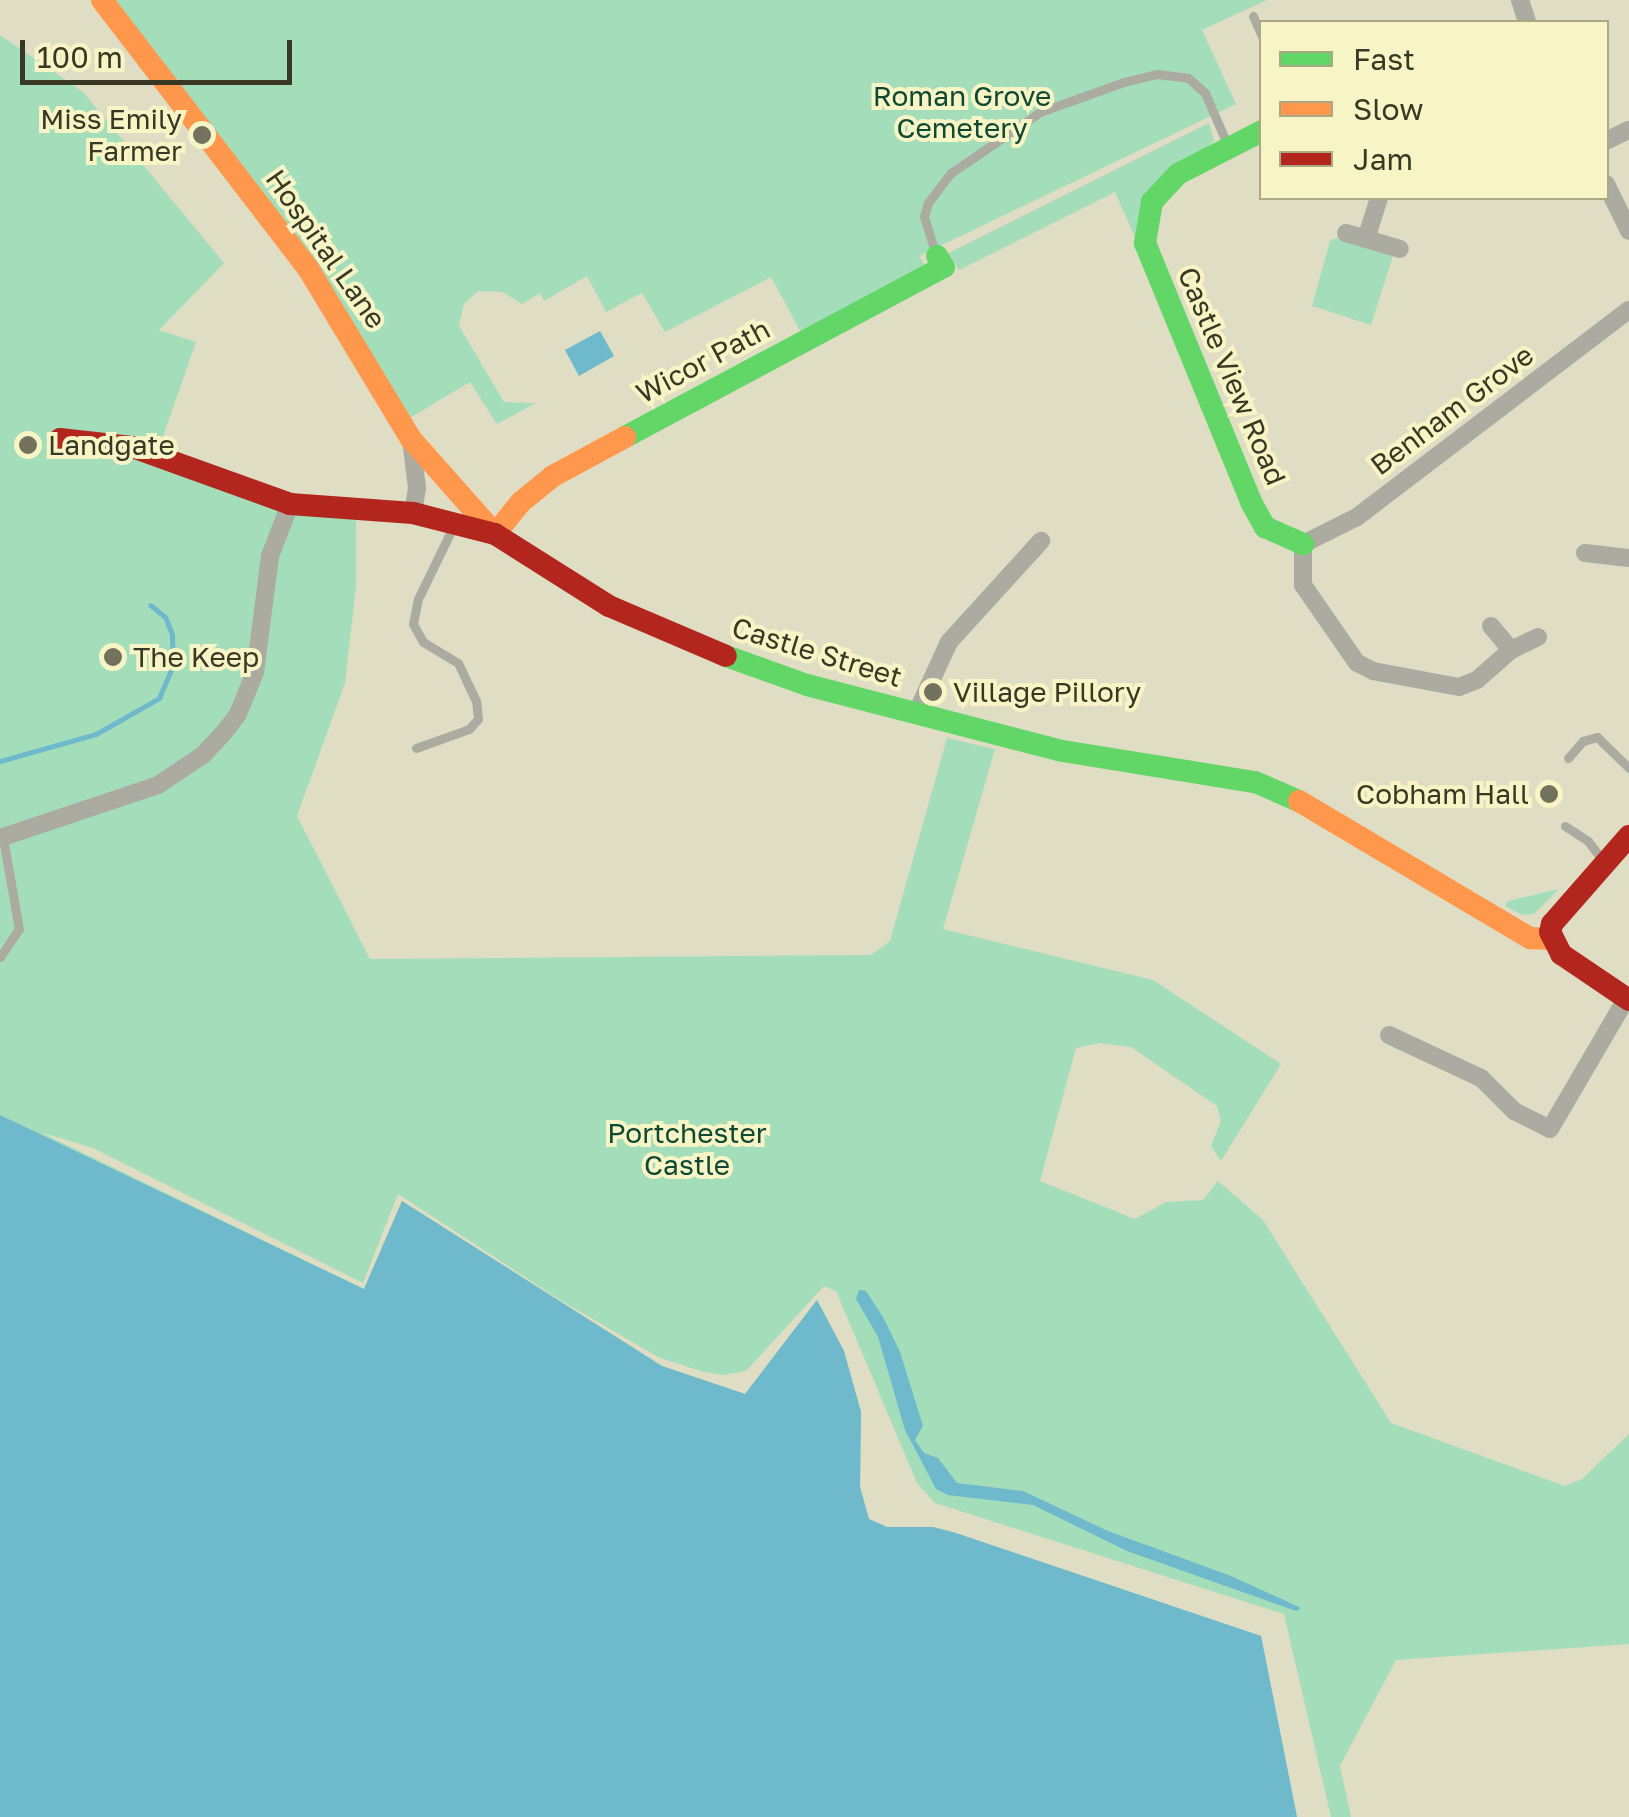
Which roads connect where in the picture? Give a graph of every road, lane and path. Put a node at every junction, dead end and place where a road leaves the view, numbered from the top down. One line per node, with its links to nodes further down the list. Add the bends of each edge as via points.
1 (102, 0): 15 (street, Hospital Lane, via 309,270)
2 (1253, 16): 3 (lane)
3 (1259, 29)
4 (1259, 131): 5 (street, Castle View Road)
5 (1228, 146): 12 (lane, via 1204,93 1188,78 1157,74 1040,112 951,173 928,203 924,216); 21 (street, Castle View Road, via 1178,174 1152,202 1145,243 1251,502 1265,527)
6 (1609, 190): 8 (street)
7 (1378, 200): 10 (street)
8 (1629, 231)
9 (1346, 233): 10 (street)
10 (1366, 239): 11 (street)
11 (1400, 249)
12 (935, 253): 19 (street, Wicor Path, via 944,268 552,476)
13 (1629, 310): 21 (street, Benham Grove, via 1357,517)
14 (60, 439): 16 (street, Castle Street, via 134,439)
15 (411, 439): 17 (street); 19 (street, Hospital Lane)
16 (290, 504): 17 (street, Castle Street); 33 (street, via 270,556 255,672 222,736 158,785)
17 (413, 512): 18 (street, Castle Street)
18 (455, 524): 19 (street, Castle Street); 28 (lane, via 418,599 413,624 422,642 458,663 478,719 469,730)
19 (495, 534): 27 (street, Castle Street, via 610,606 753,668)
20 (1040, 541): 27 (street, via 957,630)
21 (1303, 544): 26 (street, via 1303,585 1358,663 1373,672 1459,687)
22 (1585, 553): 23 (street)
23 (1629, 558)
24 (1490, 626): 26 (street)
25 (1538, 637): 26 (street)
26 (1511, 650)
27 (916, 714): 35 (street, Castle Street, via 1063,751 1256,782 1296,799 1530,938)
28 (416, 748)
29 (1568, 758): 30 (lane, via 1597,737)
30 (1629, 768)
31 (1565, 826): 34 (lane)
32 (1629, 836): 34 (street)
33 (2, 837): 36 (lane, via 19,929)
34 (1605, 863): 35 (street, via 1552,924)
35 (1551, 939): 37 (street, via 1561,954)
36 (0, 957)
37 (1627, 1000): 38 (street, via 1550,1128 1514,1111 1481,1078)
38 (1389, 1035)

